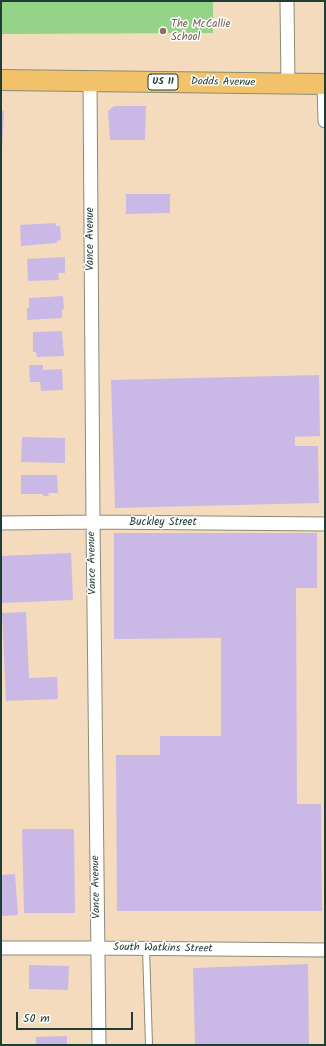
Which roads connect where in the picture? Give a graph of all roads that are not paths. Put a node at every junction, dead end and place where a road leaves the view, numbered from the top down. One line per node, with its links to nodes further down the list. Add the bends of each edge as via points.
1 (287, 1): 4 (street)
2 (1, 80): 3 (main road, Dodds Avenue / US 11)
3 (90, 81): 4 (main road, Dodds Avenue / US 11); 7 (street, Vance Avenue)
4 (288, 84): 5 (main road, Dodds Avenue / US 11)
5 (325, 84): 6 (street)
6 (325, 121)
7 (93, 522): 8 (street, Buckley Street); 9 (street, Buckley Street); 11 (street, Vance Avenue)
8 (1, 523)
9 (325, 524)
10 (1, 948): 11 (street, South Watkins Street)
11 (97, 948): 12 (street, South Watkins Street); 14 (street, Vance Avenue)
12 (146, 948): 13 (street, South Watkins Street); 15 (lane)
13 (325, 950)
14 (99, 1045)
15 (149, 1045)

